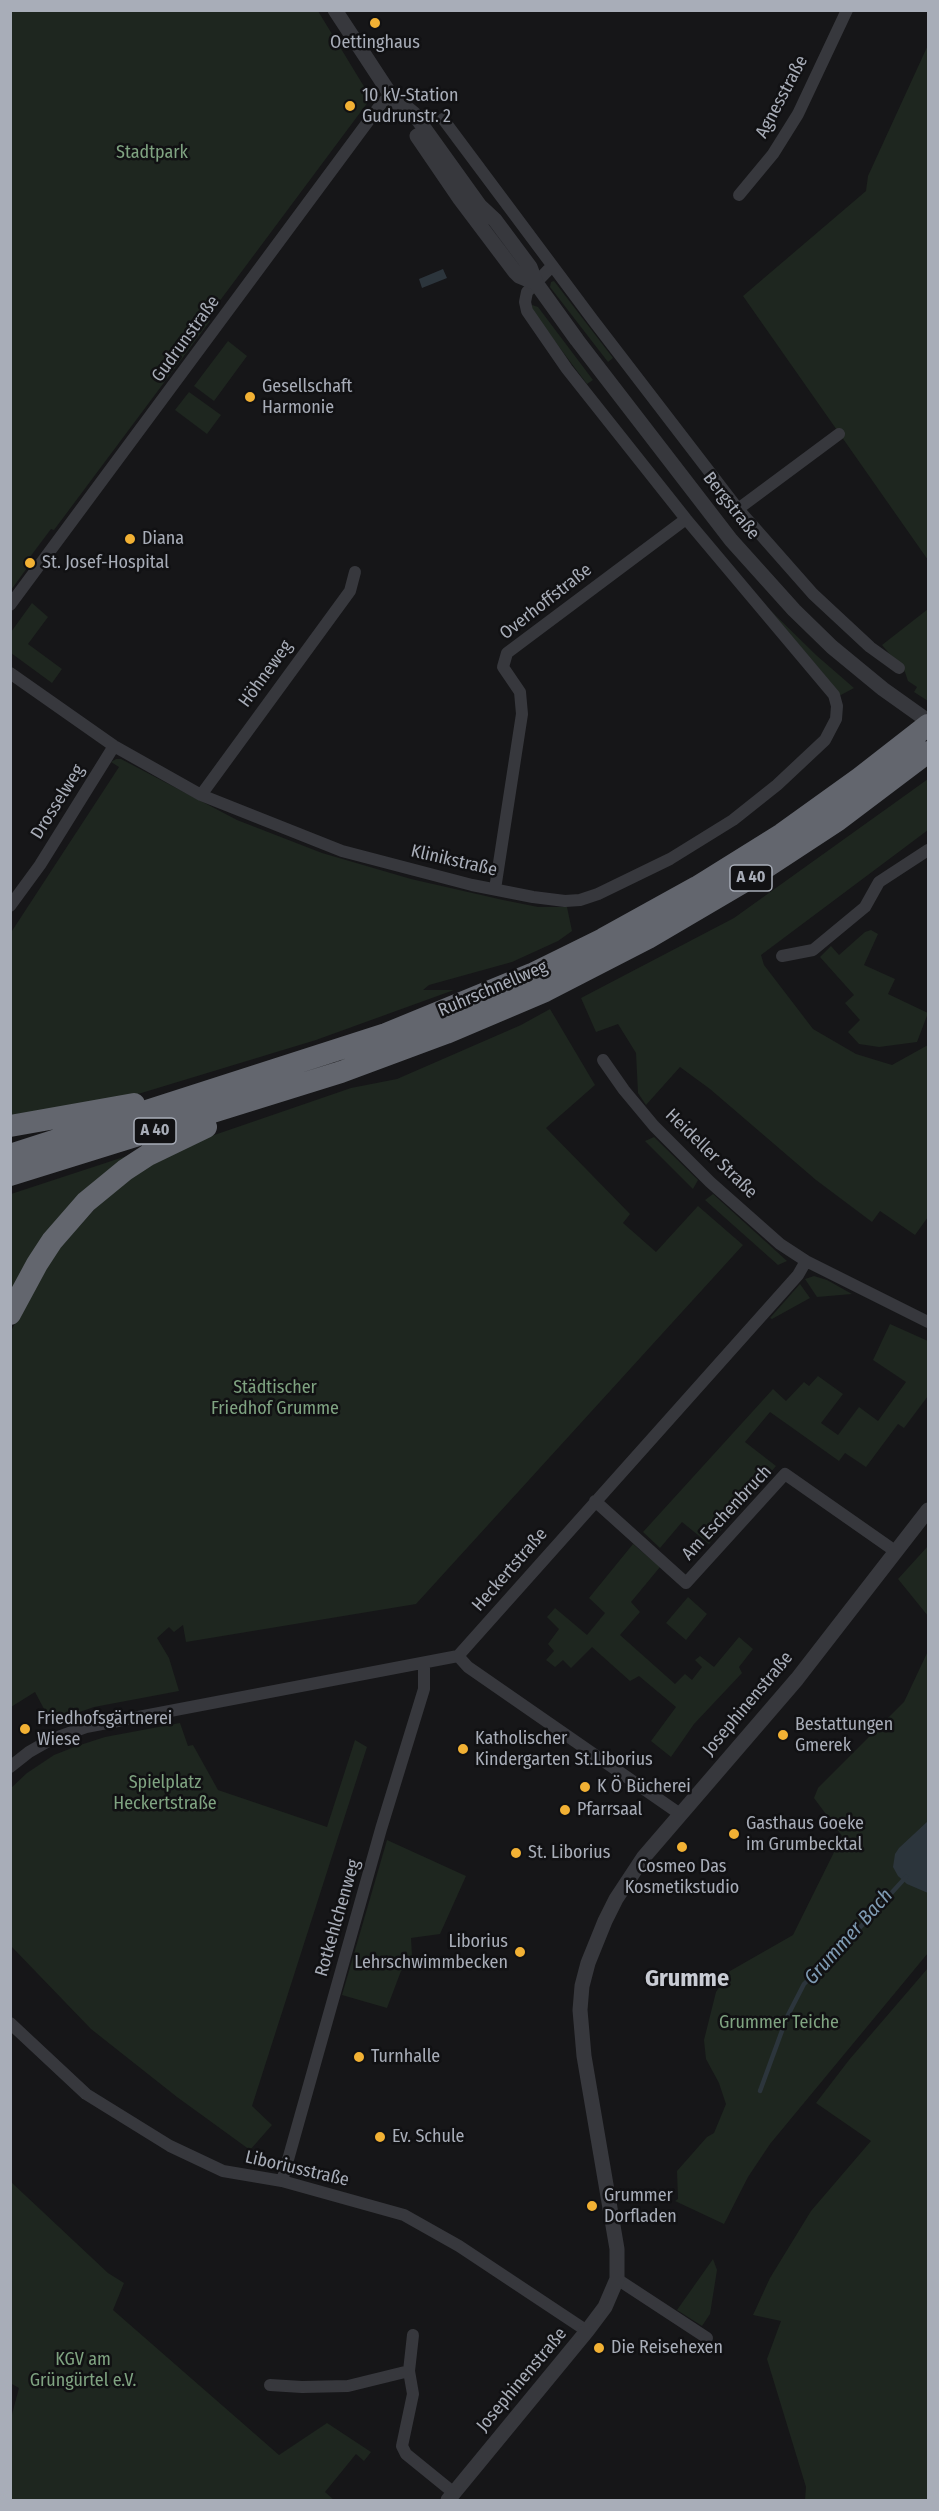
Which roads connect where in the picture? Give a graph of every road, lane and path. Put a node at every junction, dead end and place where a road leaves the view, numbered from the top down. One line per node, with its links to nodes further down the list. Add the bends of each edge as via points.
1 (335, 10): 3 (street, Bergstraße)
2 (847, 10): 5 (street, Agnesstraße, via 798,114 773,154)
3 (391, 95): 7 (street, Bergstraße, via 509,264 519,276); 12 (street, Gudrunstraße)
4 (443, 119): 6 (street, Bergstraße)
5 (739, 195)
6 (552, 266): 7 (street); 9 (street, Bergstraße)
7 (536, 283): 10 (street, via 527,292 527,311 567,369); 15 (street, Bergstraße, via 717,522 763,576)
8 (839, 434): 9 (street, Bergstraße)
9 (738, 509): 13 (street, Bergstraße, via 813,594)
10 (686, 519): 19 (street, Overhoffstraße, via 507,653 503,667 520,692 522,714); 19 (street, Klinikstraße, via 826,684 834,695 836,719 825,740 733,820 630,879 580,900 533,897)
11 (355, 572): 17 (street, Höhneweg, via 350,591)
12 (10, 605)
13 (899, 668)
14 (10, 674): 16 (street, Klinikstraße)
15 (925, 733): 22 (highway, Ruhrschnellweg / A 40, via 792,827 603,939)
16 (114, 746): 17 (street, Klinikstraße); 20 (street, Drosselweg)
17 (201, 795): 19 (street, Klinikstraße, via 342,851)
18 (928, 850): 21 (street, via 879,882 865,907 813,950)
19 (495, 889)
20 (10, 906)
21 (782, 956)
22 (547, 978): 24 (highway, Ruhrschnellweg / A 40, via 438,1036); 25 (highway, Ruhrschnellweg / A 40)
23 (603, 1059): 29 (street, Heideller Straße, via 662,1134 710,1182 780,1244)
24 (300, 1086): 28 (highway, Ruhrschnellweg / A 40); 30 (highway, via 148,1155 103,1186 52,1241)
25 (209, 1092): 26 (highway); 27 (highway, Ruhrschnellweg / A 40)
26 (10, 1126)
27 (10, 1155)
28 (10, 1175)
29 (806, 1261): 31 (street); 32 (street, Heckertstraße, via 798,1275)
30 (10, 1314)
31 (928, 1322)
32 (596, 1501): 34 (street, Am Eschenbruch, via 687,1583 785,1474); 35 (street, Heckertstraße)
33 (928, 1510): 34 (street, Josephinenstraße)
34 (895, 1551): 38 (street, Josephinenstraße, via 797,1679)
35 (458, 1656): 36 (street); 38 (street, via 468,1667)
36 (424, 1664): 37 (street, via 86,1727 50,1740); 40 (street, Rotkehlchenweg, via 424,1689)
37 (10, 1767)
38 (680, 1814): 41 (street, Josephinenstraße, via 643,1858 616,1899 596,1941 582,1986 584,2056 617,2249)
39 (10, 2023): 40 (street, Liboriusstraße, via 86,2094 170,2146 224,2171)
40 (282, 2181): 42 (street, Liboriusstraße, via 404,2215 459,2246)
41 (617, 2279): 42 (street, Josephinenstraße, via 605,2307); 44 (street)
42 (587, 2331): 47 (street, Josephinenstraße)
43 (414, 2335): 45 (street)
44 (706, 2338)
45 (409, 2371): 46 (street, via 348,2386); 47 (street, via 412,2394 402,2446)
46 (270, 2385)
47 (451, 2497)

